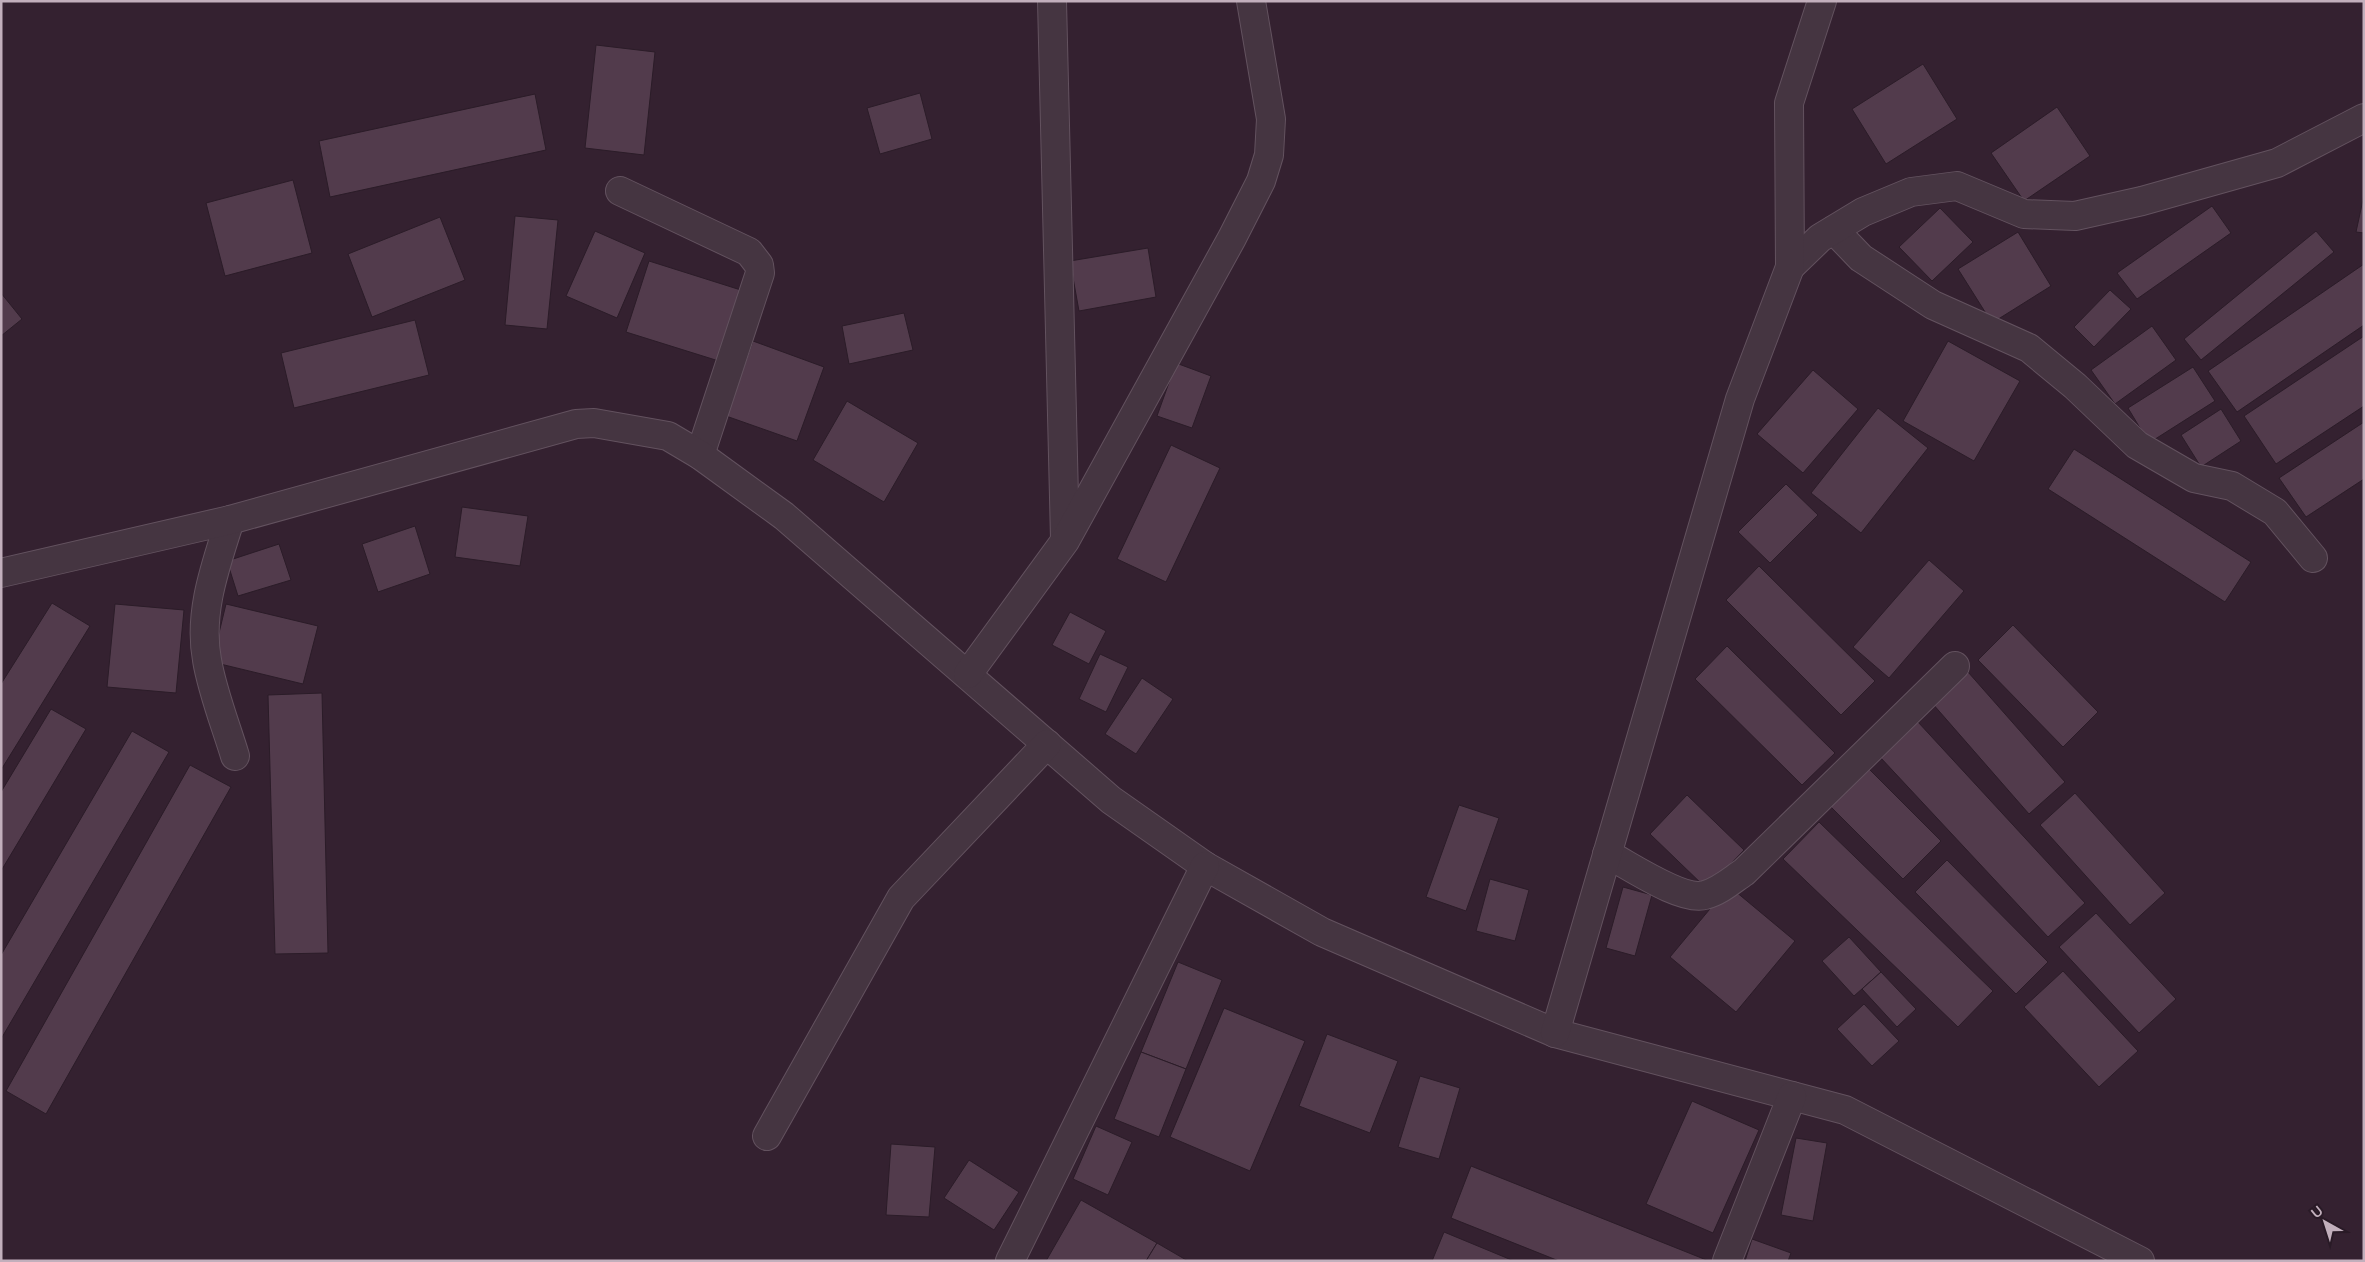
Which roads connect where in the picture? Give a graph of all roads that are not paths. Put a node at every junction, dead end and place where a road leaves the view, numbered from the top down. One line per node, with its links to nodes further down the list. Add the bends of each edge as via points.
1 (1052, 1): 10 (street)
2 (1251, 1): 10 (street, via 1271,119 1269,155 1261,181)
3 (1822, 1): 7 (street, via 1789,103)
4 (2364, 118): 6 (street, via 2277,164 2075,216 2024,214 1957,186 1911,192 1863,212)
5 (620, 191): 8 (street, via 748,252 759,265 760,273)
6 (1834, 230): 7 (street, via 1820,238); 11 (street, via 1861,258 1933,305 2029,348 2137,445 2194,478 2232,486 2275,512)
7 (1790, 268): 17 (street, via 1740,400)
8 (700, 455): 9 (street, via 668,436 594,423 576,424); 14 (street, via 784,516)
9 (230, 520): 12 (street); 16 (street, via 209,588 206,660)
10 (1065, 541): 14 (street)
11 (2312, 558)
12 (1, 573)
13 (1956, 666): 17 (street, via 1744,872 1722,888 1704,896 1683,894)
14 (968, 674): 15 (street)
15 (1047, 744): 18 (street, via 1111,800); 21 (street, via 901,898)
16 (235, 756)
17 (1607, 854): 19 (street)
18 (1206, 866): 19 (street, via 1322,932); 22 (street)
19 (1555, 1033): 20 (street)
20 (1792, 1096): 23 (street); 24 (street, via 1844,1110)
21 (768, 1136)
22 (1010, 1261)
23 (1728, 1261)
24 (2140, 1261)

